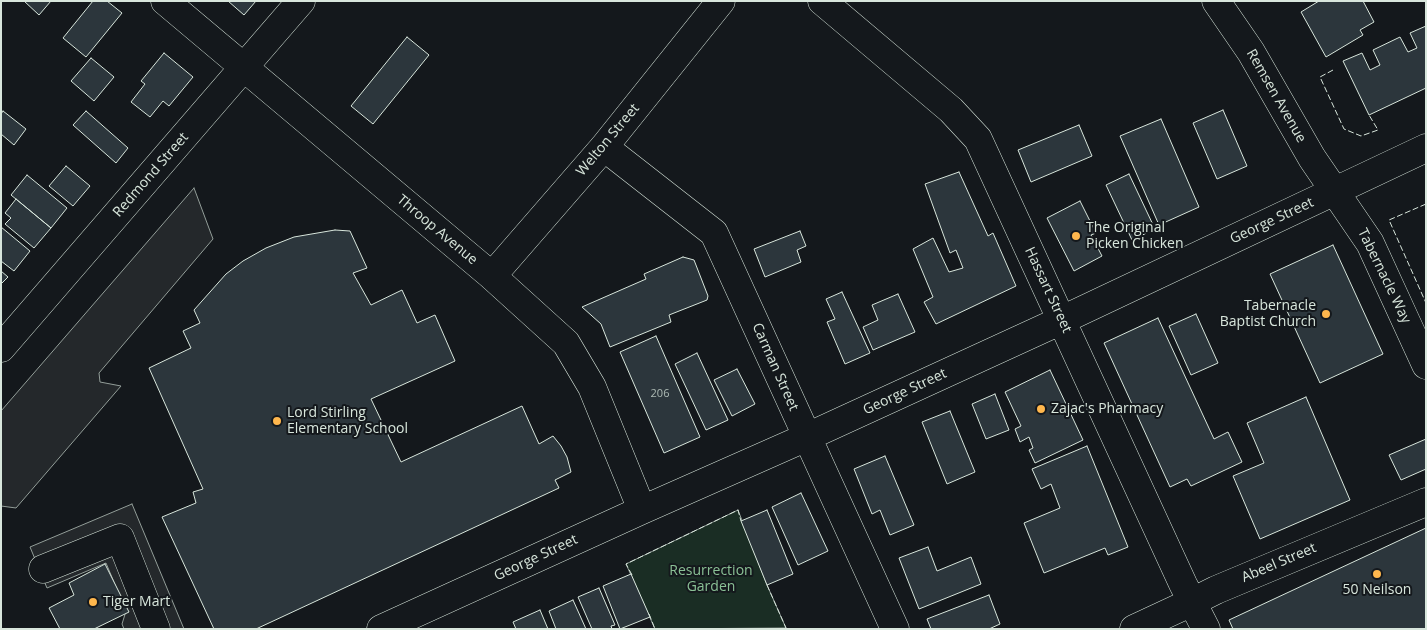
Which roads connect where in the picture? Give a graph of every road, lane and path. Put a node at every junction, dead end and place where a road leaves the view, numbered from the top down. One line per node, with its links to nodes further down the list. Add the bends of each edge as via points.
1 (165, 1): 6 (street, Throop Avenue)
2 (301, 1): 6 (street, Redmond Street)
3 (721, 1): 7 (street, Welton Street)
4 (822, 1): 11 (street, Hassart Street, via 951,110 978,138)
5 (1216, 1): 9 (street, Remsen Avenue, via 1251,52 1312,158)
6 (244, 68): 10 (street, Throop Avenue); 12 (street, Redmond Street)
7 (604, 147): 10 (street, Welton Street); 14 (street, Carman Street, via 714,233)
8 (1426, 148): 9 (street, George Street)
9 (1336, 192): 11 (street, George Street); 13 (street, Tabernacle Way, via 1370,243)
10 (492, 276): 16 (street, Throop Avenue, via 566,343 592,388)
11 (1062, 320): 14 (street, George Street); 18 (street, Hassart Street)
12 (1, 348)
13 (1426, 365)
14 (807, 437): 16 (street, George Street); 21 (street, Carman Street)
15 (1426, 502): 18 (street, Abeel Street)
16 (642, 510): 20 (street, George Street)
17 (43, 569): 19 (street, via 120,538)
18 (1192, 602): 22 (street, Abeel Street); 23 (street, Hassart Street)
19 (156, 629)
20 (381, 629)
21 (894, 629)
22 (1134, 629)
23 (1206, 629)

